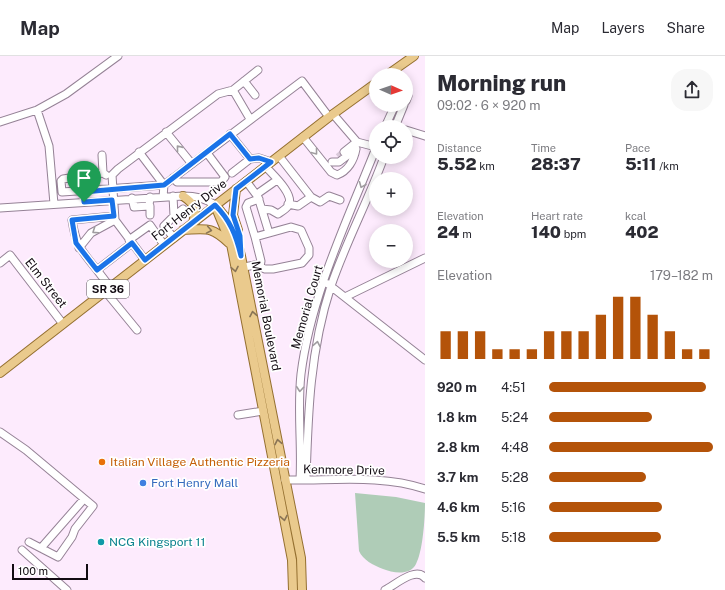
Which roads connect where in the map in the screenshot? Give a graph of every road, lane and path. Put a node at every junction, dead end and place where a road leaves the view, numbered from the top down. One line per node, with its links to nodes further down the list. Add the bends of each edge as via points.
1 (118, 56): 9 (street, via 77,87)
2 (414, 56): 3 (main road)
3 (397, 68)
4 (258, 70): 5 (street)
5 (244, 81): 7 (street); 8 (street)
6 (369, 87): 10 (main road, Fort Henry Drive / SR 36)
7 (233, 90): 11 (street); 13 (street, via 218,94)
8 (255, 95)
9 (37, 110): 12 (street); 51 (street, via 49,146)
10 (331, 115): 11 (street, via 302,81); 17 (main road, Fort Henry Drive / SR 36); 18 (street)
11 (250, 120): 15 (street)
12 (0, 122)
13 (166, 132): 20 (street); 27 (street, one-way to 13)
14 (413, 132): 16 (street)
15 (230, 134): 22 (street); 25 (street)
16 (425, 136)
17 (303, 137): 24 (main road, Fort Henry Drive / SR 36); 26 (street, one-way to 26)
18 (356, 145): 19 (street); 21 (street); 26 (street, via 339,162); 26 (street, via 354,158 341,174 337,176)
19 (369, 147)
20 (139, 152): 33 (street); 37 (street)
21 (344, 152)
22 (207, 153): 27 (street); 34 (street, via 225,177 221,182 177,182)
23 (102, 155): 31 (street)
24 (279, 156): 30 (main road, Fort Henry Drive / SR 36); 46 (street)
25 (253, 158): 30 (street); 30 (street); 32 (street)
26 (332, 162)
27 (192, 164): 34 (street)
28 (370, 164): 77 (street, Memorial Court, one-way to 77)
29 (381, 164): 78 (street, Memorial Court)
30 (265, 166): 35 (street); 36 (main road, Fort Henry Drive / SR 36)
31 (103, 173): 33 (street); 40 (street, via 61,181 64,193)
32 (232, 173)
33 (111, 177): 38 (street)
34 (173, 178): 37 (street)
35 (277, 180): 45 (street); 52 (street, via 287,191)
36 (246, 181): 39 (main road, Fort Henry Drive / SR 36); 45 (street)
37 (164, 185): 38 (street); 41 (street)
38 (112, 188): 40 (street); 48 (street)
39 (236, 189): 53 (main road, Fort Henry Drive / SR 36); 70 (main road, via 233,215 240,236)
40 (83, 192): 50 (street)
41 (163, 196): 42 (street); 44 (street)
42 (173, 196): 43 (street); 59 (street)
43 (183, 196): 53 (street, via 196,196); 61 (main road, via 194,204)
44 (150, 197): 47 (street); 54 (street)
45 (258, 197): 57 (street); 64 (street, via 246,207)
46 (311, 197): 49 (street, via 320,202 329,196); 52 (street, via 298,206)
47 (132, 198): 48 (street); 54 (street, via 134,207)
48 (112, 200): 50 (street); 60 (street)
49 (340, 200)
50 (84, 202): 51 (street)
51 (54, 204): 55 (street)
52 (288, 204): 57 (street, via 278,214)
53 (215, 205): 61 (main road, Fort Henry Drive / SR 36); 67 (main road, Memorial Boulevard); 70 (main road, Memorial Boulevard, via 233,228)
54 (150, 206): 58 (street)
55 (0, 208)
56 (183, 209): 59 (street)
57 (262, 209): 63 (street)
58 (150, 214)
59 (174, 216): 65 (street, via 164,226)
60 (115, 218): 66 (street); 69 (street, one-way to 69, via 91,233); 69 (street, via 72,220 74,237)
61 (193, 223): 62 (main road, Fort Henry Drive / SR 36)
62 (183, 230): 65 (main road, Fort Henry Drive / SR 36); 67 (main road, one-way to 67, via 211,229)
63 (269, 233): 64 (street); 74 (street, via 291,227 297,228 304,234 309,255 306,261 295,265 266,270)
64 (255, 237): 74 (street)
65 (174, 238): 68 (main road, Fort Henry Drive / SR 36)
66 (130, 241): 68 (street, via 150,225); 72 (street); 76 (street)
67 (231, 244): 88 (main road, Memorial Boulevard, one-way to 88)
68 (164, 245): 72 (main road, Fort Henry Drive / SR 36)
69 (79, 248): 76 (street)
70 (241, 256): 75 (main road, Memorial Boulevard)
71 (424, 259): 80 (street)
72 (145, 260): 79 (main road, Fort Henry Drive / SR 36)
73 (0, 262): 81 (street, Elm Street, via 10,255)
74 (260, 266): 75 (street)
75 (244, 267): 87 (main road, Memorial Boulevard, one-way to 75)
76 (97, 270): 79 (street)
77 (324, 282): 78 (street); 85 (street, Memorial Court, via 308,336)
78 (331, 286): 80 (street); 86 (street, Memorial Court, one-way to 78)
79 (108, 289): 81 (main road, Fort Henry Drive / SR 36); 82 (street)
80 (345, 297): 83 (street)
81 (63, 324): 84 (main road, Fort Henry Drive / SR 36)
82 (137, 330)
83 (425, 360)
84 (0, 373)
85 (302, 373): 86 (street); 92 (street, Memorial Court, one-way to 92, via 298,415)
86 (311, 375): 92 (street, Memorial Court)
87 (272, 408): 88 (main road); 91 (main road, Memorial Boulevard, one-way to 87)
88 (263, 411): 89 (street); 91 (main road, Memorial Boulevard)
89 (238, 415)
90 (0, 432): 94 (street, via 26,450)
91 (281, 480): 92 (street, Kenmore Drive); 100 (main road, Memorial Boulevard, one-way to 100, via 292,560); 101 (main road, Memorial Boulevard, via 302,564)
92 (303, 480): 93 (street, Kenmore Drive, via 375,480)
93 (425, 489)
94 (84, 499): 96 (street); 96 (street, via 93,506 58,557)
95 (29, 542): 96 (street)
96 (41, 548)
97 (22, 550): 99 (street)
98 (425, 578): 102 (street, via 413,574)
99 (67, 590)
100 (293, 590)
101 (302, 590)
102 (385, 590)

